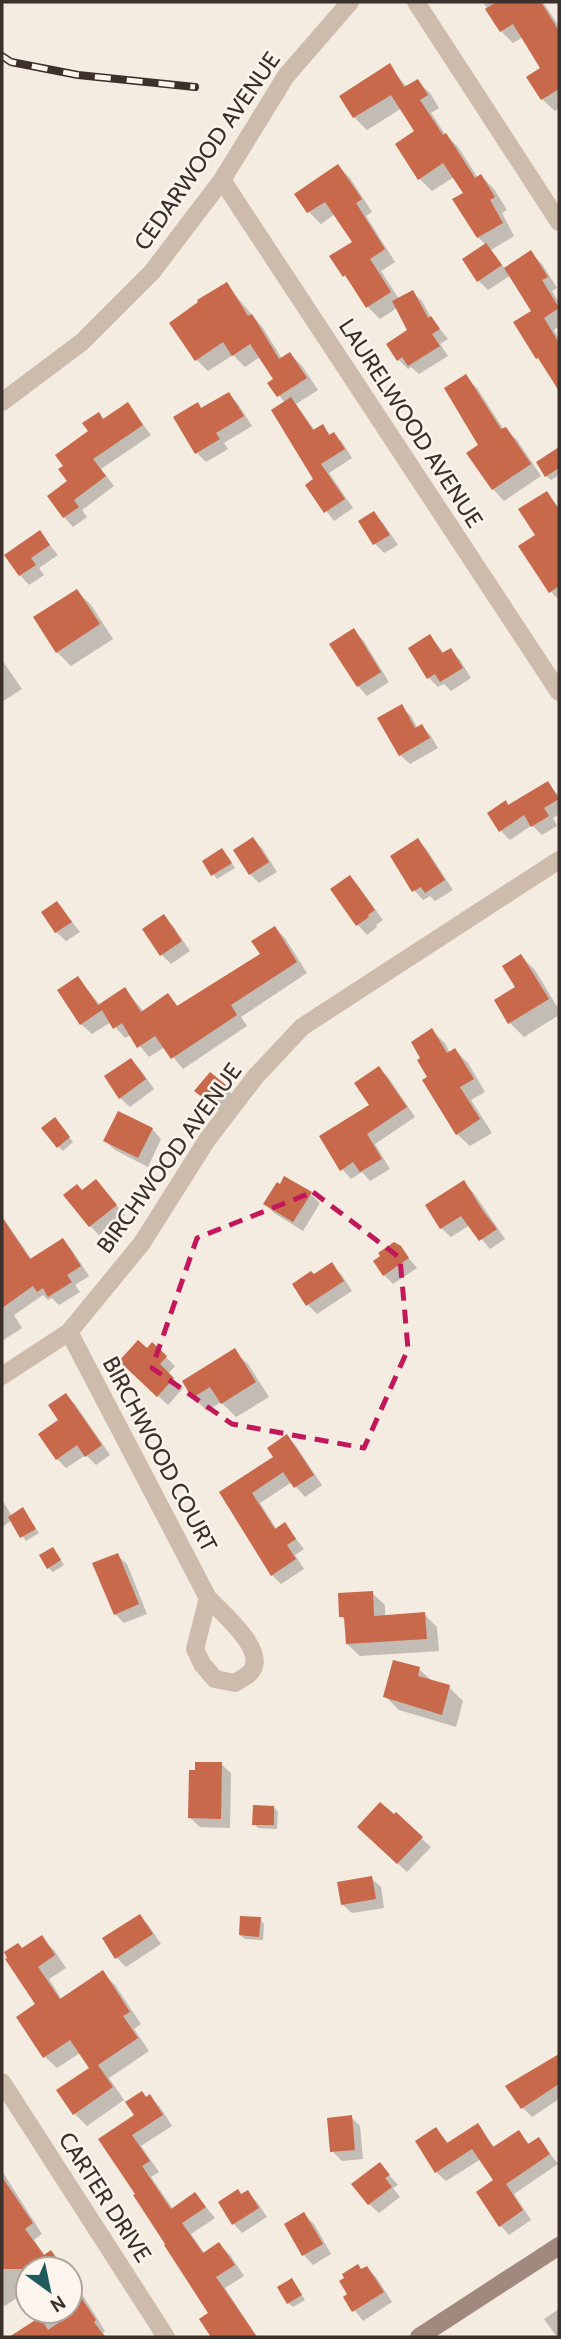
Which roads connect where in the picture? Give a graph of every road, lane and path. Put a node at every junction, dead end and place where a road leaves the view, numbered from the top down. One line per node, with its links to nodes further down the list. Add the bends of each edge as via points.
1 (350, 2): 3 (street, CEDARWOOD AVENUE, via 286,76)
2 (416, 2): 4 (street)
3 (222, 180): 5 (street, CEDARWOOD AVENUE, via 143,281 82,342); 6 (street, LAURELWOOD AVENUE)
4 (559, 222)
5 (2, 402)
6 (559, 692)
7 (559, 860): 8 (street, BIRCHWOOD AVENUE, via 302,1027 256,1076 207,1140 142,1243)
8 (69, 1332): 9 (street, BIRCHWOOD AVENUE); 10 (street, BIRCHWOOD COURT)
9 (2, 1376)
10 (208, 1598): 10 (street, BIRCHWOOD COURT, via 195,1649 215,1679 235,1683 250,1673 255,1662 252,1645)
11 (2, 2082): 13 (street, CARTER DRIVE)
12 (559, 2246): 14 (street)
13 (166, 2337)
14 (419, 2337)

